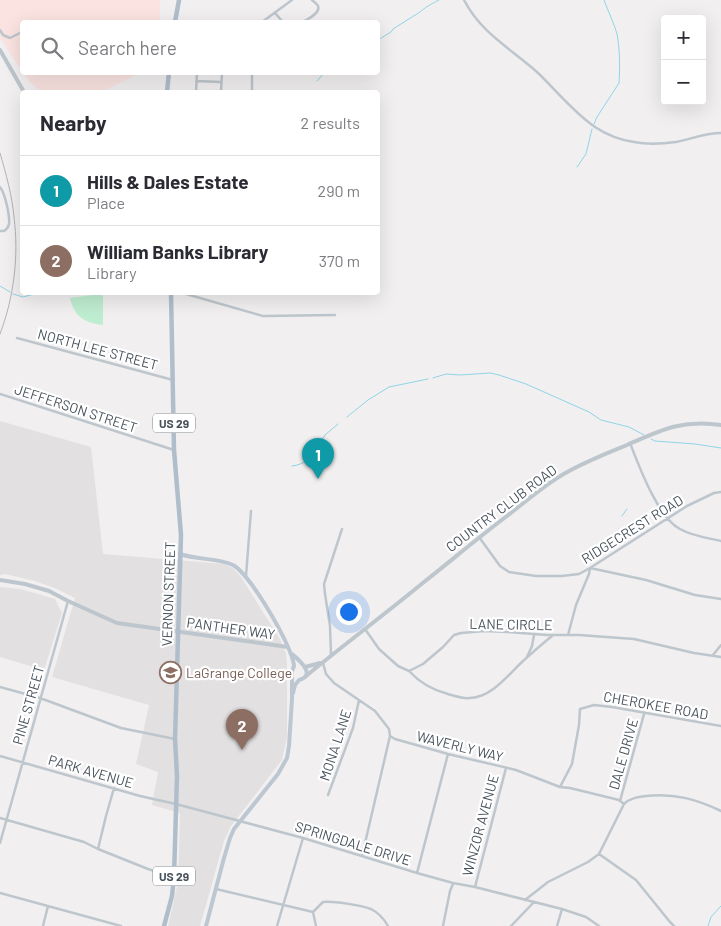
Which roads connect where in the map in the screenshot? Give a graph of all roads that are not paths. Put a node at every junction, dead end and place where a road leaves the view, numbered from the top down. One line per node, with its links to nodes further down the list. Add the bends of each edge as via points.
1 (179, 0): 6 (main road)
2 (292, 0): 5 (street)
3 (312, 0): 9 (street, via 318,6 318,12)
4 (464, 0): 24 (street, via 486,31 601,130 625,140 647,144)
5 (275, 13): 7 (street); 8 (street)
6 (175, 20)
7 (265, 20)
8 (281, 20)
9 (306, 20)
10 (0, 30): 11 (street, via 8,38)
11 (20, 33)
12 (0, 50): 19 (street)
13 (168, 75): 20 (main road)
14 (197, 75): 17 (street)
15 (222, 75): 18 (street)
16 (252, 75): 23 (street)
17 (197, 81): 18 (street); 21 (street)
18 (222, 82): 22 (street)
19 (23, 90)
20 (167, 90)
21 (196, 90)
22 (221, 90)
23 (252, 90)
24 (721, 133)
25 (0, 187): 26 (street, via 9,222 7,228)
26 (0, 231)
27 (171, 295): 31 (main road, VERNON STREET / US 29)
28 (190, 295): 29 (street, via 264,316)
29 (335, 315)
30 (17, 338): 31 (street, NORTH LEE STREET)
31 (174, 380): 35 (main road, VERNON STREET / US 29)
32 (0, 394): 35 (street, JEFFERSON STREET)
33 (721, 425): 34 (street, COUNTRY CLUB ROAD, via 682,424)
34 (630, 443): 38 (street, via 654,498); 40 (street, COUNTRY CLUB ROAD, via 562,474)
35 (174, 450): 42 (main road, VERNON STREET / US 29)
36 (721, 492): 38 (street, RIDGECREST ROAD)
37 (251, 511): 44 (street)
38 (668, 518): 41 (street, via 678,529); 43 (street, RIDGECREST ROAD)
39 (342, 529): 56 (street, via 324,584)
40 (479, 537): 43 (street, RIDGECREST ROAD, via 500,566 509,572 562,576 579,574); 48 (street, COUNTRY CLUB ROAD)
41 (721, 541)
42 (180, 554): 44 (main road, via 228,563); 49 (main road, VERNON STREET / US 29)
43 (590, 568): 46 (street); 52 (street)
44 (246, 576): 54 (main road)
45 (0, 580): 47 (street, PANTHER WAY, via 33,586)
46 (721, 599)
47 (68, 601): 49 (street, PANTHER WAY, via 117,623); 68 (street, PINE STREET)
48 (365, 629): 56 (street, COUNTRY CLUB ROAD); 63 (street, via 398,666)
49 (178, 631): 54 (street, PANTHER WAY); 74 (main road, VERNON STREET / US 29)
50 (534, 635): 51 (street, LANE CIRCLE); 59 (street); 63 (street, LANE CIRCLE, via 485,631 461,633 454,635 423,664)
51 (552, 635): 52 (street, LANE CIRCLE); 59 (street)
52 (568, 635): 57 (street, via 634,639)
53 (721, 645): 57 (street)
54 (288, 647): 55 (main road)
55 (292, 654): 61 (main road); 62 (main road)
56 (331, 655): 60 (street, COUNTRY CLUB ROAD)
57 (714, 655): 58 (street)
58 (721, 657)
59 (526, 658): 63 (street, via 491,690 470,698 437,692 422,684)
60 (321, 662): 62 (street, COUNTRY CLUB ROAD); 65 (street, COUNTRY CLUB ROAD); 70 (street, via 328,677)
61 (294, 666): 62 (main road); 64 (main road)
62 (303, 666): 65 (main road)
63 (409, 670)
64 (292, 675): 66 (main road); 69 (main road)
65 (306, 676): 66 (main road)
66 (299, 680): 69 (main road)
67 (0, 687): 68 (street)
68 (40, 698): 74 (street, via 121,728); 77 (street, PINE STREET)
69 (292, 699): 88 (main road, via 286,761)
70 (359, 700): 73 (street, via 375,711 389,729); 81 (street, MONA LANE, via 353,728)
71 (644, 713): 72 (street, CHEROKEE ROAD); 79 (street, CHEROKEE ROAD, via 594,705 580,709 572,764); 82 (street, DALE DRIVE)
72 (721, 726)
73 (390, 736): 75 (street, WAVERLY WAY); 93 (street)
74 (175, 739): 83 (main road, VERNON STREET / US 29)
75 (448, 754): 78 (street, WAVERLY WAY); 94 (street)
76 (0, 756): 77 (street, PARK AVENUE)
77 (23, 762): 80 (street, PARK AVENUE); 87 (street, PINE STREET)
78 (506, 768): 79 (street, WAVERLY WAY); 97 (street, WINZOR AVENUE)
79 (560, 786): 82 (street, WAVERLY WAY)
80 (114, 788): 83 (street, PARK AVENUE); 91 (street)
81 (328, 795)
82 (620, 801): 84 (street, WAVERLY WAY)
83 (176, 804): 88 (street, SPRINGDALE DRIVE); 95 (main road, VERNON STREET / US 29)
84 (624, 804): 85 (street, via 636,797 682,796); 92 (street)
85 (721, 812)
86 (0, 818): 87 (street)
87 (6, 819): 90 (street, PINE STREET); 91 (street)
88 (241, 821): 89 (street, SPRINGDALE DRIVE); 98 (main road, via 230,838)
89 (304, 838): 93 (street, SPRINGDALE DRIVE); 103 (street)
90 (0, 843)
91 (98, 849): 95 (street)
92 (599, 854): 100 (street, via 548,882); 119 (street, via 636,880)
93 (362, 856): 94 (street, SPRINGDALE DRIVE)
94 (417, 873): 96 (street, SPRINGDALE DRIVE)
95 (174, 877): 110 (main road, VERNON STREET / US 29)
96 (453, 884): 97 (street, SPRINGDALE DRIVE); 115 (street)
97 (475, 888): 100 (street, SPRINGDALE DRIVE)
98 (216, 889): 103 (street); 111 (main road)
99 (0, 893): 102 (street)
100 (525, 900): 101 (street, SPRINGDALE DRIVE)
101 (534, 902): 104 (street, SPRINGDALE DRIVE); 116 (street)
102 (48, 906): 106 (street); 107 (street)
103 (283, 906): 105 (street); 112 (street)
104 (562, 909): 117 (street); 118 (street, SPRINGDALE DRIVE, via 586,917)
105 (314, 912): 113 (street); 114 (street, via 323,902 332,901 370,909 380,915)
106 (97, 920): 108 (street); 109 (street)
107 (42, 926)
108 (95, 926)
109 (122, 926)
110 (164, 926)
111 (206, 926)
112 (277, 926)
113 (316, 926)
114 (388, 926)
115 (443, 926)
116 (511, 926)
117 (557, 926)
118 (599, 926)
119 (674, 926)

